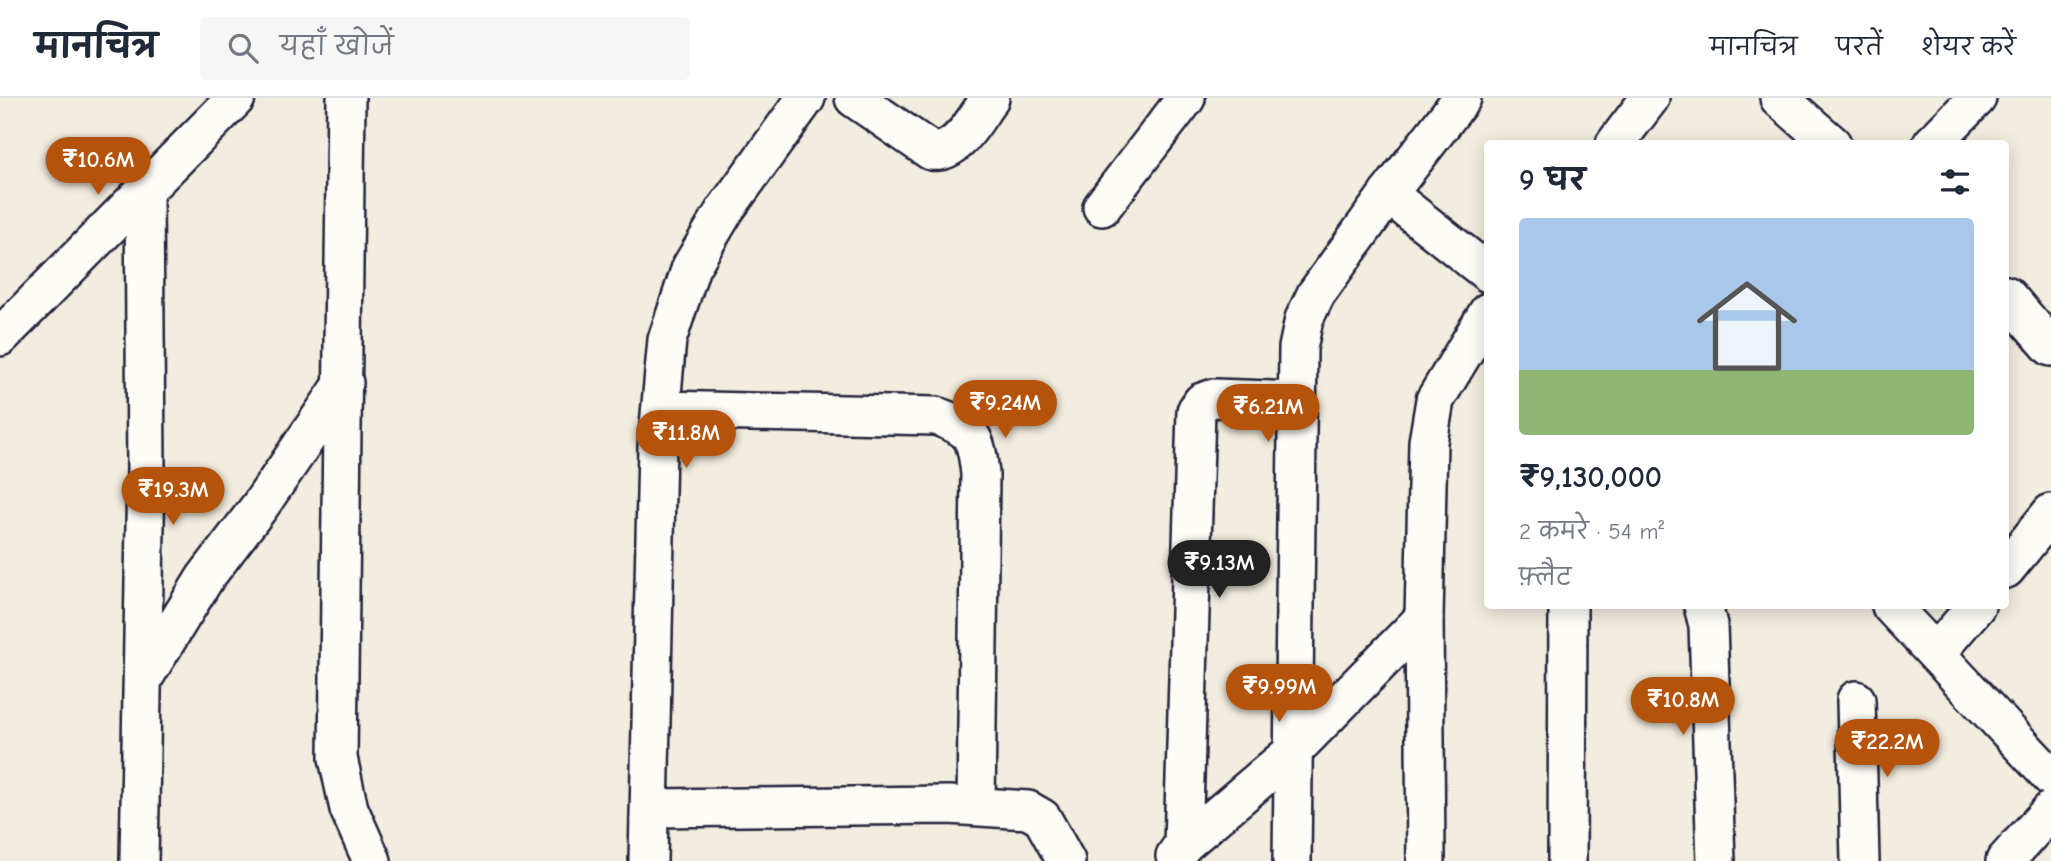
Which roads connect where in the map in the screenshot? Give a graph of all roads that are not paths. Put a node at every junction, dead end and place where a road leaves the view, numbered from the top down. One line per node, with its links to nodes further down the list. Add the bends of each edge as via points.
1 (236, 98): 14 (street)
2 (346, 98): 22 (street)
3 (806, 98): 24 (street, via 725,210 691,267 667,340)
4 (854, 98): 5 (street, via 931,151 941,153 954,146)
5 (990, 98)
6 (1186, 98): 16 (street)
7 (1462, 98): 15 (street)
8 (1650, 98): 11 (street)
9 (1779, 98): 12 (street)
10 (1977, 98): 13 (street)
11 (1618, 140)
12 (1827, 140)
13 (1936, 140)
14 (144, 192): 20 (street); 33 (street)
15 (1388, 194): 17 (street); 23 (street, via 1315,294 1304,319 1298,348)
16 (1102, 207)
17 (1484, 270)
18 (2009, 298): 21 (street)
19 (1484, 319): 31 (street, via 1435,400 1428,442)
20 (0, 337)
21 (2051, 347)
22 (344, 383): 33 (street, via 205,578); 42 (street, via 338,758 349,809)
23 (1297, 401): 35 (street); 40 (street, via 1213,397 1196,411)
24 (661, 410): 37 (street, via 936,416 961,424 977,444); 38 (street)
25 (2051, 513): 26 (street)
26 (2009, 565)
27 (1568, 609): 47 (street)
28 (1704, 609): 48 (street)
29 (1894, 609): 32 (street)
30 (1973, 609): 32 (street)
31 (1424, 618): 35 (street); 46 (street)
32 (1937, 652): 36 (street)
33 (142, 680): 41 (street)
34 (1856, 700): 49 (street)
35 (1291, 753): 40 (street); 45 (street)
36 (2051, 776)
37 (976, 806): 38 (street); 44 (street, via 1028,810 1042,818)
38 (651, 808): 43 (street)
39 (2051, 810): 50 (street)
40 (1177, 853)
41 (139, 861)
42 (372, 861)
43 (648, 861)
44 (1066, 861)
45 (1292, 861)
46 (1426, 861)
47 (1567, 861)
48 (1716, 861)
49 (1860, 861)
50 (2005, 861)

